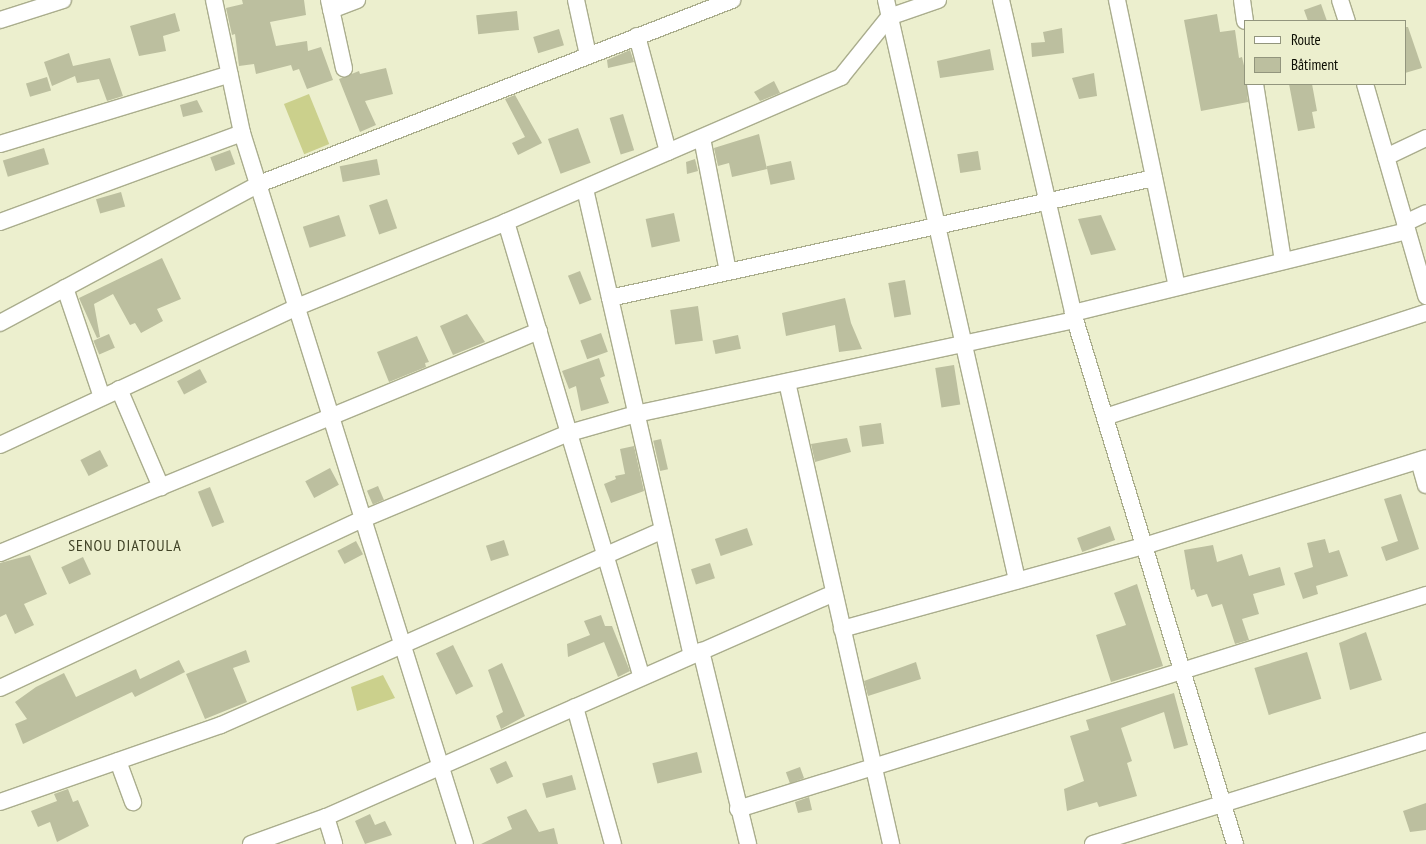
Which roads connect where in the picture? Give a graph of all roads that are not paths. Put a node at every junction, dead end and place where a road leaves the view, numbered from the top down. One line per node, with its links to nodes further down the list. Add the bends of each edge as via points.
1 (63, 0): 14 (street)
2 (214, 0): 20 (street)
3 (357, 0): 12 (street)
4 (576, 0): 18 (street)
5 (732, 0): 17 (street)
6 (886, 0): 13 (street)
7 (938, 0): 13 (street)
8 (1001, 0): 32 (street)
9 (1117, 0): 29 (street)
10 (1242, 0): 15 (street)
11 (1340, 0): 16 (street)
12 (330, 5): 19 (street)
13 (890, 17): 24 (street, via 842,77); 36 (street)
14 (0, 20)
15 (1245, 20)
16 (1346, 20)
17 (637, 36): 18 (street); 27 (street)
18 (588, 55): 30 (street)
19 (344, 68)
20 (230, 74): 23 (street); 26 (street)
21 (1255, 85): 38 (street)
22 (1365, 85): 28 (street)
23 (242, 133): 30 (street); 34 (street)
24 (702, 138): 27 (street); 39 (street)
25 (1426, 138): 28 (street)
26 (0, 144)
27 (668, 152): 31 (street)
28 (1386, 156): 37 (street)
29 (1154, 178): 32 (street); 40 (street)
30 (259, 184): 41 (street); 44 (street)
31 (585, 189): 35 (street); 43 (street)
32 (1047, 202): 36 (street); 46 (street)
33 (1426, 213): 37 (street)
34 (0, 222)
35 (506, 222): 44 (street); 48 (street)
36 (937, 226): 39 (street); 49 (street)
37 (1406, 227): 38 (street); 42 (street)
38 (1283, 261): 40 (street)
39 (728, 272): 43 (street)
40 (1177, 287): 46 (street)
41 (65, 288): 47 (street); 52 (street)
42 (1426, 296)
43 (610, 298): 53 (street)
44 (297, 306): 51 (street); 54 (street)
45 (1426, 313): 55 (street)
46 (1074, 316): 49 (street); 55 (street)
47 (0, 323)
48 (539, 331): 54 (street); 56 (street)
49 (964, 345): 50 (street); 66 (street)
50 (787, 382): 53 (street); 67 (street)
51 (119, 389): 52 (street); 60 (street)
52 (102, 397): 57 (street)
53 (636, 414): 56 (street); 62 (street)
54 (331, 417): 60 (street); 61 (street)
55 (1105, 417): 63 (street)
56 (570, 433): 61 (street); 65 (street)
57 (0, 445)
58 (1423, 460): 59 (street); 63 (street)
59 (1426, 485)
60 (161, 487): 64 (street)
61 (363, 519): 70 (street); 74 (street)
62 (663, 530): 65 (street); 71 (street)
63 (1144, 546): 66 (street); 72 (street)
64 (0, 554)
65 (606, 555): 70 (street); 73 (street)
66 (1017, 580): 69 (street)
67 (834, 593): 69 (street); 71 (street)
68 (1426, 594): 72 (street)
69 (842, 629): 79 (street)
70 (403, 646): 77 (street, via 221,725); 78 (street)
71 (696, 653): 73 (street); 83 (street)
72 (1182, 670): 79 (street); 82 (street)
73 (642, 677): 75 (street)
74 (0, 688)
75 (574, 707): 78 (street); 88 (street)
76 (1426, 741): 82 (street)
77 (118, 761): 80 (street); 81 (street)
78 (441, 767): 84 (street); 87 (street)
79 (873, 767): 83 (street); 90 (street)
80 (0, 802)
81 (133, 802)
82 (1223, 804): 91 (street); 92 (street)
83 (738, 809): 89 (street)
84 (326, 817): 85 (street); 86 (street)
85 (251, 844)
86 (334, 844)
87 (465, 844)
88 (613, 844)
89 (748, 844)
90 (891, 844)
91 (1093, 844)
92 (1235, 844)

